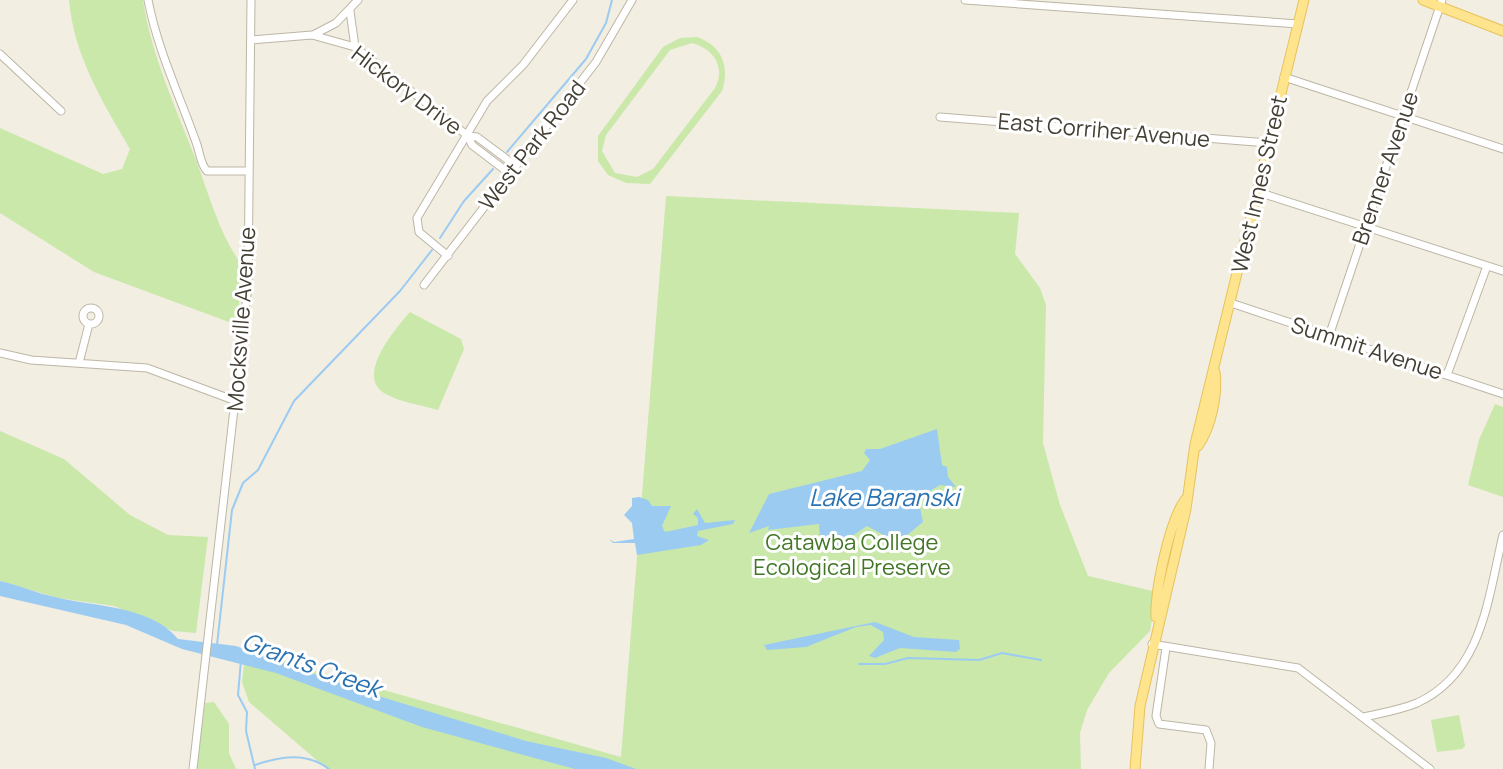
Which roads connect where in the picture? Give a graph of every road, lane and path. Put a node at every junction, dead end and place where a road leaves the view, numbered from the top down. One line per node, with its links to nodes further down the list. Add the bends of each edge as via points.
1 (148, 0): 25 (street, via 160,52 203,168)
2 (251, 0): 14 (street, Mocksville Avenue)
3 (358, 0): 10 (street)
4 (573, 0): 21 (street, via 523,65 495,89)
5 (632, 0): 24 (street, West Park Road, via 596,62)
6 (965, 0): 11 (street)
7 (1304, 0): 11 (main road, West Innes Street)
8 (1423, 0): 9 (main road)
9 (1441, 3): 12 (main road); 20 (street, Brenner Avenue)
10 (350, 11): 13 (street); 15 (street)
11 (1298, 24): 17 (main road, West Innes Street)
12 (1503, 31)
13 (312, 35): 14 (street, Hickory Drive); 15 (street, Hickory Drive)
14 (251, 40): 25 (street, Mocksville Avenue)
15 (355, 47): 21 (street, Hickory Drive)
16 (0, 54): 18 (street)
17 (1284, 77): 20 (street); 22 (main road, West Innes Street)
18 (61, 111)
19 (940, 117): 22 (street, East Corriher Avenue)
20 (1402, 117): 23 (street); 28 (street, Brenner Avenue)
21 (468, 136): 24 (street, Hickory Drive); 26 (street, Hickory Drive); 29 (street, via 416,221 419,232)
22 (1268, 143): 27 (main road, West Innes Street)
23 (1503, 149)
24 (516, 166): 26 (street, West Park Road)
25 (249, 171): 40 (street, Mocksville Avenue, via 248,286)
26 (510, 174): 29 (street, West Park Road)
27 (1258, 192): 28 (street); 33 (main road, West Innes Street)
28 (1365, 227): 30 (street); 35 (street, Brenner Avenue)
29 (448, 256): 32 (street, West Park Road)
30 (1487, 266): 31 (street); 38 (street)
31 (1503, 271)
32 (424, 285)
33 (1231, 303): 35 (street, Summit Avenue); 42 (main road, West Innes Street, via 1156,601)
34 (89, 324): 37 (street)
35 (1329, 336): 38 (street, Summit Avenue)
36 (0, 353): 37 (street)
37 (79, 363): 40 (street, via 147,368)
38 (1447, 375): 39 (street, Summit Avenue)
39 (1503, 394)
40 (236, 401): 45 (street, Mocksville Avenue)
41 (1503, 535): 44 (street, via 1475,645 1462,669 1419,702)
42 (1152, 644): 43 (street); 46 (main road, West Innes Street)
43 (1166, 648): 44 (street, via 1298,668); 47 (street, via 1156,716 1167,727 1206,730)
44 (1364, 717): 48 (street)
45 (193, 769)
46 (1135, 769)
47 (1209, 769)
48 (1430, 769)

